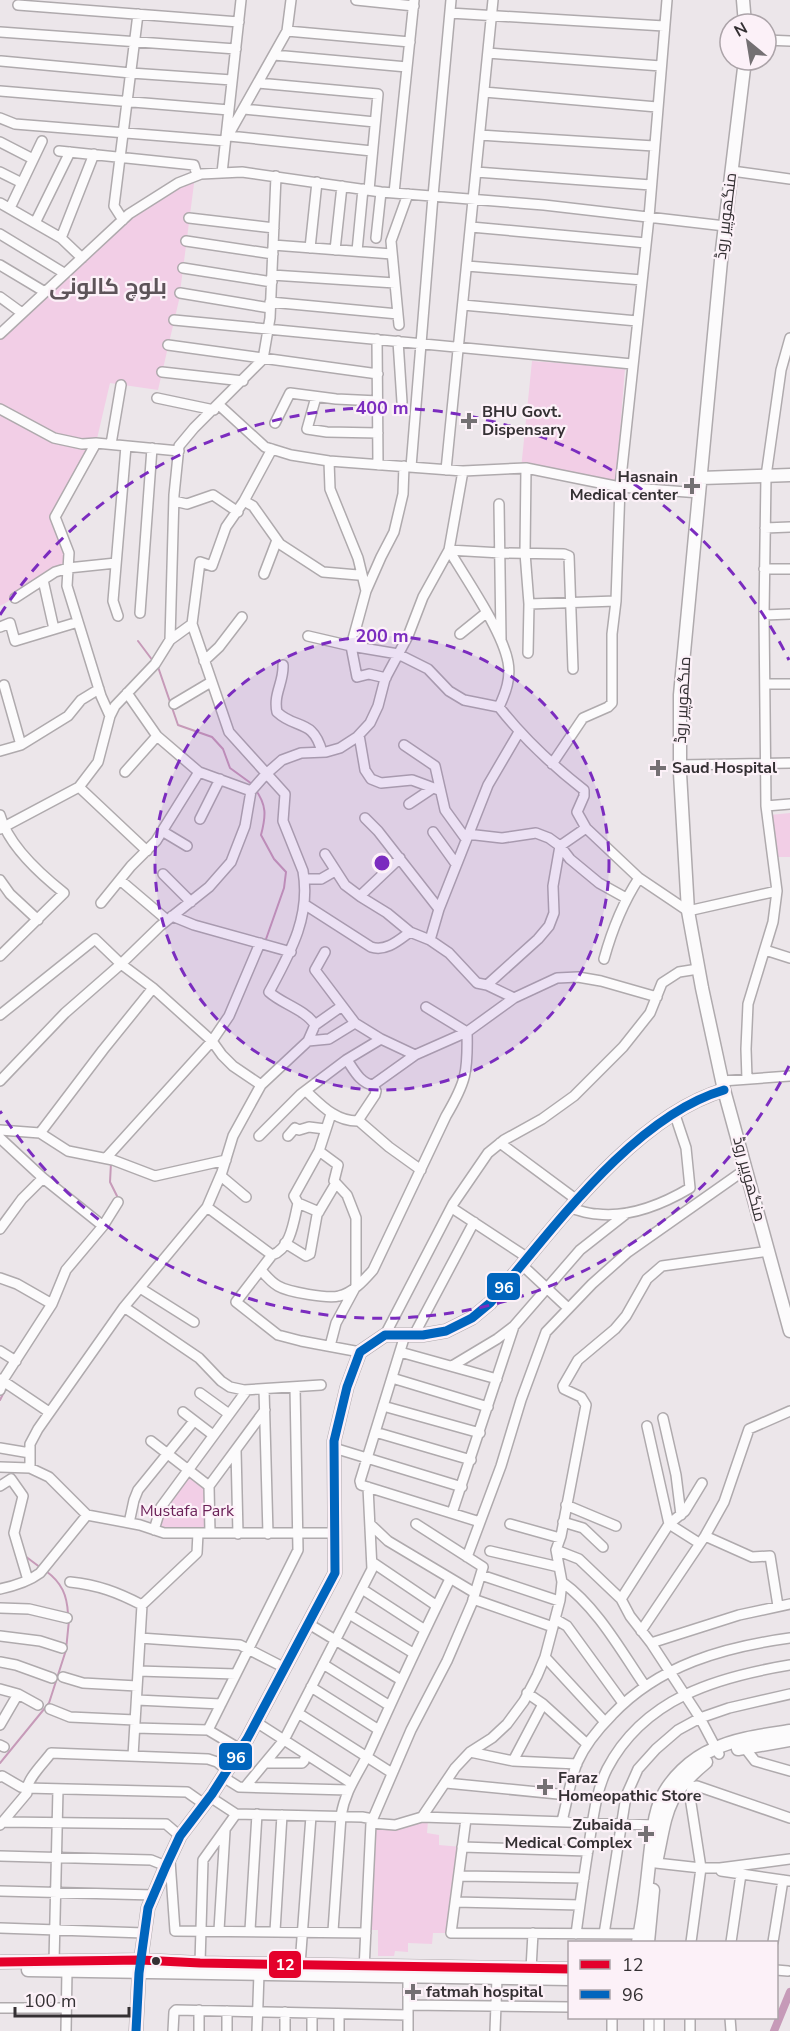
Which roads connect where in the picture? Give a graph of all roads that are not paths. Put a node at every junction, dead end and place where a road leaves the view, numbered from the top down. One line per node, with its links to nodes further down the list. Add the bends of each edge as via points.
1 (241, 0): 12 (street)
2 (291, 0): 14 (street)
3 (356, 0): 7 (street)
4 (451, 0): 9 (street)
5 (493, 0): 11 (street)
6 (667, 0): 13 (street)
7 (414, 3): 17 (street)
8 (18, 5): 10 (street)
9 (450, 13): 11 (street); 61 (street)
10 (138, 14): 12 (street); 16 (street)
11 (491, 15): 13 (street); 19 (street)
12 (239, 22): 18 (street)
13 (664, 26): 22 (street)
14 (287, 31): 17 (street); 20 (street)
15 (0, 32): 16 (street)
16 (135, 42): 18 (street); 25 (street)
17 (410, 42): 23 (street)
18 (236, 49): 26 (street)
19 (488, 53): 22 (street); 29 (street)
20 (274, 55): 23 (street); 27 (street)
21 (1, 61): 25 (street)
22 (661, 66): 31 (street)
23 (407, 68): 59 (street)
24 (744, 72): 46 (main road, منگھوپیر روڈ)
25 (131, 74): 26 (street); 30 (street)
26 (232, 80): 33 (street)
27 (258, 83): 32 (street); 35 (street, via 378,94)
28 (0, 91): 30 (street)
29 (484, 92): 31 (street); 37 (street)
30 (127, 102): 33 (street); 36 (street)
31 (657, 107): 41 (street)
32 (244, 109): 35 (street); 38 (street)
33 (229, 110): 38 (street)
34 (0, 118): 36 (street, via 15,124)
35 (375, 122): 42 (street)
36 (123, 133): 38 (street); 44 (street)
37 (480, 135): 41 (street); 48 (street)
38 (227, 138): 42 (street); 49 (street)
39 (42, 141): 45 (street)
40 (0, 142): 45 (street)
41 (654, 146): 55 (street)
42 (372, 151): 57 (street)
43 (94, 154): 44 (street); 68 (street, via 65,151); 73 (street)
44 (120, 157): 50 (street, via 194,165); 67 (street, via 114,206)
45 (33, 159): 54 (street)
46 (732, 171): 52 (street); 69 (main road, منگھوپیر روڈ)
47 (0, 172): 54 (street)
48 (476, 172): 55 (street); 62 (street)
49 (222, 173): 50 (street); 51 (street)
50 (197, 176): 67 (street, via 178,183)
51 (276, 176): 53 (street); 70 (street)
52 (790, 179)
53 (317, 182): 56 (street); 77 (street)
54 (22, 183): 64 (street)
55 (651, 185): 65 (street)
56 (342, 186): 57 (street); 79 (street)
57 (366, 189): 58 (street); 80 (street)
58 (381, 192): 59 (street); 74 (street)
59 (394, 193): 60 (street)
60 (408, 194): 61 (street); 81 (street, via 391,241)
61 (433, 196): 62 (street); 105 (street)
62 (474, 199): 65 (street); 71 (street)
63 (0, 202): 64 (street)
64 (10, 208): 68 (street)
65 (649, 217): 69 (street); 76 (street)
66 (189, 218): 70 (street)
67 (123, 220): 82 (street)
68 (35, 223): 73 (street)
69 (725, 226): 136 (main road, منگھوپیر روڈ)
70 (274, 228): 78 (street)
71 (471, 228): 76 (street); 84 (street)
72 (0, 234): 86 (street)
73 (61, 238): 82 (street)
74 (376, 238)
75 (186, 241): 78 (street)
76 (646, 243): 88 (street)
77 (310, 248): 78 (street); 79 (street)
78 (273, 250): 87 (street)
79 (335, 250): 80 (street)
80 (357, 251): 81 (street)
81 (392, 254): 89 (street)
82 (82, 258): 86 (street)
83 (0, 266): 90 (street)
84 (467, 266): 88 (street); 94 (street)
85 (183, 268): 87 (street)
86 (64, 273): 90 (street)
87 (272, 278): 89 (street); 93 (street)
88 (642, 280): 98 (street)
89 (395, 283): 96 (street)
90 (45, 292): 95 (street)
91 (180, 293): 93 (street)
92 (0, 297): 95 (street)
93 (270, 305): 96 (street); 100 (street)
94 (463, 305): 98 (street); 107 (street)
95 (22, 313): 101 (street)
96 (398, 314): 99 (street)
97 (174, 320): 100 (street)
98 (637, 321): 109 (street)
99 (399, 325)
100 (268, 330): 103 (street); 108 (street)
101 (0, 334)
102 (790, 338): 135 (street, via 781,370)
103 (377, 339): 104 (street); 111 (street)
104 (398, 341): 105 (street); 117 (street)
105 (421, 343): 107 (street); 130 (street)
106 (168, 345): 108 (street)
107 (459, 347): 109 (street); 132 (street)
108 (263, 359): 111 (street); 112 (street)
109 (632, 364): 137 (street)
110 (162, 372): 112 (street)
111 (378, 374): 116 (street)
112 (243, 381): 118 (street)
113 (121, 385): 123 (street)
114 (316, 397): 116 (street); 120 (street, via 290,393); 121 (street, via 308,429)
115 (157, 398): 118 (street)
116 (378, 401): 121 (street)
117 (402, 402)
118 (216, 407): 126 (street); 127 (street, via 194,428)
119 (0, 409): 122 (street, via 54,438)
120 (275, 423)
121 (378, 433): 129 (street)
122 (96, 443): 123 (street); 150 (street, via 55,517 69,553)
123 (111, 444): 124 (street)
124 (126, 446): 125 (street); 149 (street)
125 (152, 448): 127 (street); 161 (street)
126 (272, 449): 128 (street); 140 (street)
127 (179, 451): 139 (street)
128 (329, 461): 129 (street); 156 (street, via 330,489 358,558)
129 (378, 465): 130 (street)
130 (408, 466): 132 (street); 156 (street, via 394,532)
131 (526, 468): 133 (street); 137 (street); 148 (street)
132 (446, 470): 133 (street)
133 (463, 471): 146 (street)
134 (790, 475): 135 (main road)
135 (766, 476): 136 (main road); 144 (street)
136 (701, 478): 138 (main road, منگھوپیر روڈ)
137 (620, 487): 138 (street); 158 (street)
138 (700, 493): 201 (main road, منگھوپیر روڈ, via 680,695)
139 (174, 501): 142 (street, via 187,504 213,495); 173 (street)
140 (244, 501): 142 (street); 145 (street, via 253,506)
141 (499, 504): 147 (street)
142 (237, 512): 168 (street, via 226,527 212,566 200,561)
143 (790, 527): 144 (street)
144 (765, 528): 151 (street)
145 (277, 540): 153 (street); 154 (street, via 323,572)
146 (448, 550): 147 (street); 162 (street); 177 (street)
147 (501, 554): 148 (street); 174 (street)
148 (525, 554): 159 (street, via 569,556); 160 (street)
149 (116, 563): 150 (street); 164 (street, via 113,601)
150 (68, 568): 155 (street); 167 (street, via 67,586)
151 (764, 569): 152 (street); 165 (street)
152 (790, 569)
153 (264, 574)
154 (358, 575)
155 (43, 580): 157 (street); 170 (street)
156 (366, 591): 175 (street)
157 (15, 598)
158 (616, 601): 159 (street); 200 (street, via 612,703 583,718)
159 (572, 602): 160 (street); 180 (street)
160 (529, 604): 176 (street)
161 (140, 613)
162 (486, 613): 171 (street); 174 (street)
163 (790, 614): 165 (street)
164 (118, 615)
165 (764, 615): 183 (street)
166 (242, 616): 178 (street)
167 (78, 622): 170 (street); 186 (street)
168 (192, 624): 173 (street); 178 (street)
169 (0, 627): 170 (street, via 10,623 15,641)
170 (54, 629)
171 (460, 634)
172 (308, 636): 175 (street)
173 (170, 640): 187 (street)
174 (501, 641): 189 (street, via 508,673)
175 (351, 646): 177 (street); 181 (street, via 357,677 369,674)
176 (528, 653)
177 (398, 654): 181 (street); 189 (street, via 428,669 464,700)
178 (204, 661): 182 (street)
179 (283, 665): 197 (street, via 276,695 277,712 310,730 318,738)
180 (573, 669)
181 (386, 678): 192 (street, via 370,723)
182 (212, 682): 188 (street); 204 (street, via 229,732)
183 (766, 684): 184 (street); 198 (street)
184 (790, 684)
185 (4, 685): 194 (street)
186 (99, 689): 190 (street); 194 (street, via 81,700 69,716)
187 (128, 693): 190 (street); 193 (street)
188 (174, 704)
189 (499, 707): 191 (street)
190 (110, 716): 206 (street, via 98,762)
191 (519, 732): 200 (street); 219 (street, via 488,785)
192 (359, 735): 197 (street, via 340,748); 208 (street, via 365,770 371,779 381,783 412,780)
193 (157, 736): 202 (street); 203 (street)
194 (21, 745): 196 (street)
195 (404, 745): 208 (street, via 435,766)
196 (0, 751)
197 (322, 752): 204 (street, via 301,753 282,760)
198 (765, 763): 199 (street); 201 (street); 211 (street)
199 (790, 763)
200 (552, 764): 216 (street, via 584,790 577,812)
201 (680, 765): 239 (main road, منگھوپیر روڈ)
202 (125, 772)
203 (199, 772): 205 (street); 217 (street)
204 (266, 774): 207 (street); 229 (street, via 285,794 283,821)
205 (220, 779): 207 (street); 214 (street)
206 (79, 787): 215 (street); 222 (street)
207 (254, 788): 235 (street, via 231,862)
208 (436, 789): 209 (street); 219 (street, via 445,810)
209 (410, 804)
210 (790, 804): 211 (street)
211 (766, 806): 232 (street)
212 (0, 815): 215 (street)
213 (364, 818): 224 (street)
214 (200, 819)
215 (2, 828): 241 (street, via 39,873 64,893)
216 (586, 828): 221 (street); 228 (street)
217 (162, 831): 220 (street); 222 (street)
218 (433, 832): 225 (street)
219 (467, 836): 221 (street, via 502,838 536,833); 225 (street)
220 (187, 846)
221 (560, 846): 234 (street, via 599,883); 253 (street, via 553,886 555,913 549,926)
222 (147, 851): 231 (street)
223 (325, 854): 226 (street)
224 (400, 858): 233 (street); 238 (street)
225 (456, 864): 238 (street)
226 (335, 871): 229 (street, via 321,879); 233 (street)
227 (163, 874): 235 (street)
228 (639, 878): 234 (street); 239 (street)
229 (305, 879): 237 (street)
230 (0, 880): 241 (street)
231 (120, 880): 236 (street); 240 (street)
232 (777, 891): 239 (street); 245 (street)
233 (360, 896): 242 (street)
234 (626, 898): 250 (street)
235 (191, 902): 240 (street)
236 (101, 903)
237 (304, 904): 242 (street, via 371,948 389,946); 246 (street)
238 (439, 909): 243 (street)
239 (688, 911): 252 (main road, منگھوپیر روڈ)
240 (170, 918): 244 (street); 251 (street)
241 (38, 920): 248 (street)
242 (410, 932): 243 (street)
243 (430, 940): 253 (street, via 449,953 477,983)
244 (263, 944): 246 (street); 265 (street)
245 (765, 950): 249 (street); 269 (street, via 748,1004)
246 (291, 952): 261 (street, via 269,992)
247 (325, 952): 257 (street, via 315,970)
248 (0, 956)
249 (790, 958)
250 (604, 959)
251 (121, 964): 254 (street); 259 (street, via 93,939); 270 (street, via 65,1013)
252 (698, 969): 255 (street, via 679,972 662,983); 273 (main road, منگھوپیر روڈ)
253 (487, 985): 256 (street)
254 (153, 988): 265 (street); 280 (street)
255 (657, 997): 256 (street, via 601,981 567,977 548,981); 284 (street, via 650,1013 623,1047 574,1096)
256 (514, 998): 262 (street)
257 (342, 1006): 260 (street); 261 (street)
258 (426, 1006): 262 (street)
259 (0, 1015)
260 (355, 1023): 263 (street); 264 (street, via 329,1039)
261 (315, 1025): 264 (street)
262 (467, 1032): 266 (street); 289 (street, via 463,1084)
263 (381, 1039): 266 (street); 267 (street)
264 (308, 1041): 272 (street)
265 (213, 1043): 272 (street, via 233,1066); 286 (street)
266 (415, 1055): 271 (street)
267 (347, 1060): 271 (street, via 365,1083); 274 (street)
268 (790, 1077): 269 (street)
269 (747, 1079): 273 (street)
270 (0, 1081)
271 (373, 1085): 277 (street, via 375,1095)
272 (261, 1086): 287 (street, via 233,1136)
273 (723, 1086): 275 (main road); 288 (main road, منگھوپیر روڈ)
274 (306, 1091): 276 (street); 281 (street)
275 (674, 1112): 293 (street, via 686,1148); 298 (main road, via 631,1146)
276 (331, 1113): 277 (street); 278 (street)
277 (359, 1121): 289 (street)
278 (325, 1129): 282 (street, via 295,1128); 285 (street)
279 (0, 1130): 280 (street)
280 (40, 1133): 286 (street, via 68,1150)
281 (259, 1136)
282 (288, 1136)
283 (0, 1138): 291 (street)
284 (500, 1143): 298 (street); 300 (street, via 488,1153)
285 (319, 1151): 292 (street, via 338,1165); 297 (street, via 294,1196)
286 (109, 1159): 287 (street, via 155,1176)
287 (226, 1160): 290 (street)
288 (746, 1169): 296 (street); 307 (main road, منگھوپیر روڈ)
289 (421, 1170): 312 (street, via 373,1270)
290 (221, 1176): 294 (street); 299 (street)
291 (43, 1178): 304 (street); 305 (street)
292 (336, 1183): 301 (street); 312 (street, via 347,1195 356,1218)
293 (690, 1188): 296 (street); 302 (street, via 651,1208)
294 (246, 1197)
295 (118, 1202): 304 (street)
296 (701, 1202): 317 (street, via 628,1251)
297 (298, 1203): 301 (street); 306 (street)
298 (573, 1204): 302 (street, via 597,1214); 309 (main road)
299 (207, 1207): 308 (street); 313 (street)
300 (452, 1208): 303 (street); 321 (street)
301 (319, 1212): 306 (street, via 308,1256)
302 (627, 1213): 314 (street, via 580,1250)
303 (474, 1222): 309 (street); 322 (street)
304 (103, 1226): 315 (street, via 66,1270)
305 (0, 1229)
306 (285, 1243): 308 (street, via 278,1254)
307 (769, 1251): 319 (main road, منگھوپیر روڈ); 366 (street, via 662,1266 647,1280 626,1317 578,1360 563,1386 586,1405)
308 (272, 1255): 310 (street)
309 (525, 1262): 314 (street); 322 (main road, via 490,1303 471,1318 446,1331)
310 (261, 1270): 312 (street, via 280,1288 307,1293 339,1296); 323 (street, via 236,1302 278,1335)
311 (0, 1278): 315 (street)
312 (356, 1286): 323 (street, via 336,1323)
313 (140, 1288): 316 (street); 318 (street)
314 (546, 1288): 317 (street); 320 (street)
315 (52, 1304): 327 (street)
316 (124, 1306): 335 (street, via 199,1358 221,1381); 342 (street)
317 (568, 1308): 370 (street, via 546,1332)
318 (194, 1322)
319 (789, 1323)
320 (514, 1326): 328 (street); 330 (street)
321 (385, 1335): 322 (main road); 325 (main road)
322 (410, 1335): 326 (street)
323 (330, 1346): 325 (street)
324 (0, 1351): 327 (street)
325 (360, 1352): 352 (main road, via 347,1387)
326 (400, 1352): 328 (street); 329 (street)
327 (16, 1361): 331 (street)
328 (452, 1366): 330 (street)
329 (392, 1378): 337 (street); 338 (street)
330 (497, 1379): 338 (street)
331 (3, 1383): 342 (street)
332 (321, 1385): 333 (street)
333 (295, 1387): 334 (street); 384 (street)
334 (264, 1389): 335 (street); 339 (street)
335 (247, 1390): 343 (street)
336 (200, 1393): 343 (street)
337 (383, 1406): 347 (street); 348 (street)
338 (488, 1407): 348 (street)
339 (265, 1410): 353 (street); 383 (street)
340 (790, 1411): 386 (street, via 749,1429 724,1502)
341 (183, 1412): 345 (street)
342 (49, 1413): 354 (street, via 30,1444)
343 (229, 1414): 349 (street)
344 (663, 1418): 369 (street)
345 (194, 1421): 349 (street); 355 (street)
346 (647, 1426): 376 (street)
347 (375, 1432): 356 (street); 357 (street)
348 (480, 1433): 357 (street)
349 (213, 1436): 360 (street)
350 (151, 1441): 355 (street)
351 (0, 1448): 354 (street)
352 (334, 1448): 356 (street); 381 (main road)
353 (236, 1450): 363 (street); 382 (street)
354 (30, 1453): 359 (street)
355 (167, 1454): 360 (street); 372 (street, via 138,1490)
356 (367, 1458): 364 (street, via 360,1481); 365 (street)
357 (471, 1460): 365 (street)
358 (4, 1467): 359 (street)
359 (30, 1468): 368 (street, via 49,1477)
360 (188, 1470): 363 (street); 378 (street, via 161,1507)
361 (702, 1483): 369 (street)
362 (0, 1486): 394 (street, via 11,1479 22,1496 14,1533)
363 (209, 1486): 380 (street)
364 (368, 1487): 367 (street); 373 (street)
365 (462, 1487): 367 (street)
366 (566, 1504): 371 (street); 377 (street)
367 (452, 1513): 370 (street)
368 (87, 1515): 372 (street); 394 (street, via 40,1573)
369 (681, 1515): 376 (street)
370 (480, 1522): 390 (street)
371 (564, 1522): 385 (street); 387 (street, via 583,1528)
372 (129, 1523): 378 (street)
373 (370, 1524): 391 (street); 395 (street, via 388,1541)
374 (416, 1524): 390 (street)
375 (510, 1524): 385 (street)
376 (669, 1524): 386 (street); 401 (street)
377 (616, 1526)
378 (154, 1530): 379 (street)
379 (198, 1533): 380 (street); 404 (street, via 197,1553)
380 (210, 1533): 382 (street)
381 (336, 1533): 384 (street); 411 (main road, via 336,1573)
382 (238, 1534): 383 (street)
383 (268, 1534): 384 (street)
384 (298, 1534): 420 (street, via 298,1550)
385 (560, 1538): 388 (street)
386 (702, 1540): 406 (street, via 752,1557 770,1556); 413 (street)
387 (603, 1547)
388 (556, 1550): 392 (street); 401 (street, via 579,1559)
389 (490, 1551): 392 (street)
390 (466, 1557): 393 (street, via 483,1567)
391 (372, 1562): 399 (street); 405 (street)
392 (559, 1568): 397 (street)
393 (480, 1575): 400 (street); 402 (street)
394 (28, 1580): 398 (street)
395 (450, 1580): 400 (street); 405 (street)
396 (70, 1582): 404 (street, via 109,1589)
397 (562, 1582): 402 (street); 434 (street, via 602,1624)
398 (0, 1589)
399 (362, 1589): 408 (street); 412 (street)
400 (474, 1596): 410 (street); 471 (street)
401 (621, 1599): 413 (street)
402 (559, 1601): 410 (street)
403 (790, 1604): 406 (street)
404 (142, 1605): 415 (street)
405 (437, 1606): 412 (street)
406 (778, 1606): 418 (street)
407 (0, 1608): 409 (street, via 29,1609)
408 (349, 1614): 417 (street); 421 (street)
409 (67, 1618)
410 (554, 1623): 422 (street); 442 (street, via 567,1626)
411 (309, 1624): 417 (street); 426 (main road)
412 (425, 1629): 421 (street)
413 (641, 1631): 418 (street)
414 (0, 1636): 419 (street)
415 (140, 1638): 420 (street, via 240,1645); 427 (street)
416 (790, 1638): 428 (street, via 701,1657)
417 (336, 1639): 424 (street); 432 (street)
418 (651, 1643): 428 (street)
419 (62, 1648)
420 (249, 1649): 426 (street); 429 (street)
421 (413, 1653): 432 (street)
422 (545, 1658): 437 (street); 451 (street)
423 (0, 1662): 431 (street)
424 (323, 1664): 435 (street); 446 (street)
425 (790, 1665): 439 (street)
426 (285, 1668): 450 (main road)
427 (138, 1671): 429 (street); 433 (street)
428 (669, 1671): 434 (street); 439 (street)
429 (236, 1674): 443 (street)
430 (63, 1677): 433 (street, via 83,1683)
431 (52, 1678)
432 (401, 1680): 446 (street)
433 (137, 1686): 441 (street)
434 (645, 1686): 442 (street)
435 (311, 1687): 448 (street); 455 (street)
436 (0, 1689): 438 (street)
437 (527, 1693): 444 (street); 463 (street, via 507,1724)
438 (18, 1694): 445 (street); 453 (street)
439 (684, 1694): 449 (street); 495 (street, via 643,1721 623,1743 607,1770)
440 (790, 1694): 449 (street)
441 (136, 1700): 443 (street); 452 (street)
442 (623, 1703): 451 (street)
443 (221, 1704): 454 (street)
444 (543, 1704): 459 (street); 467 (street)
445 (38, 1705)
446 (390, 1706): 455 (street)
447 (50, 1709): 452 (street, via 70,1717)
448 (298, 1713): 457 (street); 466 (street)
449 (700, 1718): 462 (street); 496 (street, via 678,1730 638,1769 626,1796)
450 (256, 1722): 457 (street); 461 (main road)
451 (605, 1722): 459 (street)
452 (135, 1724): 454 (street); 465 (street)
453 (0, 1725)
454 (208, 1730): 461 (street)
455 (379, 1730): 466 (street)
456 (790, 1731): 462 (main road, via 754,1737)
457 (284, 1740): 464 (street); 468 (street)
458 (790, 1740): 460 (main road)
459 (587, 1744): 469 (street)
460 (745, 1748): 462 (main road); 470 (street, via 755,1761)
461 (240, 1749): 472 (main road)
462 (717, 1751): 475 (main road); 481 (main road, via 701,1755 685,1768 676,1777)
463 (470, 1752): 467 (street); 474 (street)
464 (306, 1754): 468 (street, via 302,1763); 476 (street)
465 (133, 1756): 472 (street, via 208,1759 217,1762); 478 (street, via 51,1753)
466 (367, 1757): 471 (street); 476 (street)
467 (513, 1761): 469 (street)
468 (265, 1762): 477 (street)
469 (577, 1764): 480 (street)
470 (790, 1771)
471 (392, 1773): 492 (street)
472 (225, 1774): 477 (street, via 239,1787); 482 (main road)
473 (0, 1777): 478 (street)
474 (446, 1783): 480 (street); 488 (street)
475 (688, 1783): 481 (main road); 489 (street); 507 (street)
476 (349, 1786): 477 (street); 487 (street)
477 (245, 1787)
478 (26, 1788): 479 (street); 494 (street, via 27,1793)
479 (58, 1789): 482 (street, via 187,1792); 491 (street)
480 (568, 1795): 493 (street)
481 (667, 1799): 497 (main road); 506 (main road)
482 (207, 1800): 483 (street); 499 (main road)
483 (236, 1814): 484 (street); 498 (street)
484 (257, 1814): 485 (street); 521 (street)
485 (282, 1815): 486 (street); 522 (street)
486 (311, 1815): 487 (street); 523 (street)
487 (340, 1816): 492 (street, via 362,1816); 524 (street)
488 (422, 1817): 490 (street); 492 (street, via 395,1825)
489 (790, 1818)
490 (466, 1819): 493 (street); 500 (street)
491 (57, 1821): 494 (street); 499 (street, via 166,1824); 503 (street)
492 (372, 1821): 526 (street)
493 (562, 1821): 495 (street)
494 (2, 1823)
495 (592, 1823): 496 (street); 501 (street)
496 (621, 1823): 497 (street); 529 (street)
497 (654, 1825): 530 (main road)
498 (225, 1831): 519 (street, via 203,1860); 520 (street)
499 (180, 1836): 505 (main road)
500 (462, 1847): 501 (street); 509 (street)
501 (588, 1851): 510 (street)
502 (0, 1856): 503 (street)
503 (56, 1857): 505 (street); 513 (street)
504 (790, 1859): 507 (street)
505 (168, 1862): 514 (main road); 519 (street, via 174,1930)
506 (656, 1863): 507 (street); 530 (main road)
507 (700, 1868): 508 (street); 531 (street)
508 (741, 1874): 511 (street); 532 (street)
509 (459, 1876): 510 (street); 515 (street)
510 (584, 1878): 516 (street)
511 (787, 1880): 533 (street)
512 (0, 1891): 513 (street)
513 (56, 1893): 514 (street); 518 (street)
514 (154, 1895): 525 (main road)
515 (455, 1902): 516 (street); 527 (street, via 451,1933)
516 (580, 1905): 528 (street)
517 (0, 1928): 518 (street)
518 (55, 1930): 525 (street); 535 (street)
519 (201, 1930): 520 (street); 536 (street)
520 (219, 1930): 521 (street)
521 (250, 1930): 522 (street)
522 (275, 1930): 523 (street)
523 (301, 1931): 524 (street); 537 (street)
524 (333, 1931): 526 (street)
525 (144, 1933): 538 (main road)
526 (366, 1933): 544 (street)
527 (533, 1933): 528 (street); 539 (street)
528 (576, 1934): 529 (street)
529 (604, 1934): 530 (street)
530 (644, 1938)
531 (691, 1941)
532 (731, 1941)
533 (773, 1941)
534 (0, 1962): 535 (main road)
535 (54, 1962): 538 (main road)
536 (200, 1963): 537 (main road); 538 (main road)
537 (300, 1965): 544 (main road)
538 (140, 1967): 543 (main road); 546 (main road); 562 (main road)
539 (531, 1968): 540 (main road); 544 (main road)
540 (568, 1969)
541 (0, 1970): 543 (main road)
542 (778, 1970): 545 (street)
543 (67, 1971): 553 (street)
544 (364, 1971): 546 (main road); 547 (main road)
545 (788, 1971)
546 (259, 1973): 557 (street)
547 (408, 1975): 548 (main road); 555 (street)
548 (497, 1978): 549 (main road); 550 (street)
549 (568, 1980)
550 (496, 2006): 551 (street); 555 (street); 571 (street)
551 (568, 2007)
552 (0, 2008): 553 (street)
553 (66, 2008): 561 (street)
554 (200, 2010): 556 (street); 563 (street, via 174,2010); 564 (street)
555 (408, 2010): 560 (street); 570 (street)
556 (227, 2011): 557 (street); 565 (street)
557 (258, 2012): 558 (street); 566 (street)
558 (285, 2012): 559 (street); 567 (street)
559 (312, 2013): 560 (street); 568 (street)
560 (339, 2014): 569 (street)
561 (66, 2031)
562 (136, 2031)
563 (173, 2031)
564 (199, 2031)
565 (227, 2031)
566 (257, 2031)
567 (285, 2031)
568 (312, 2031)
569 (339, 2031)
570 (408, 2031)
571 (495, 2031)

